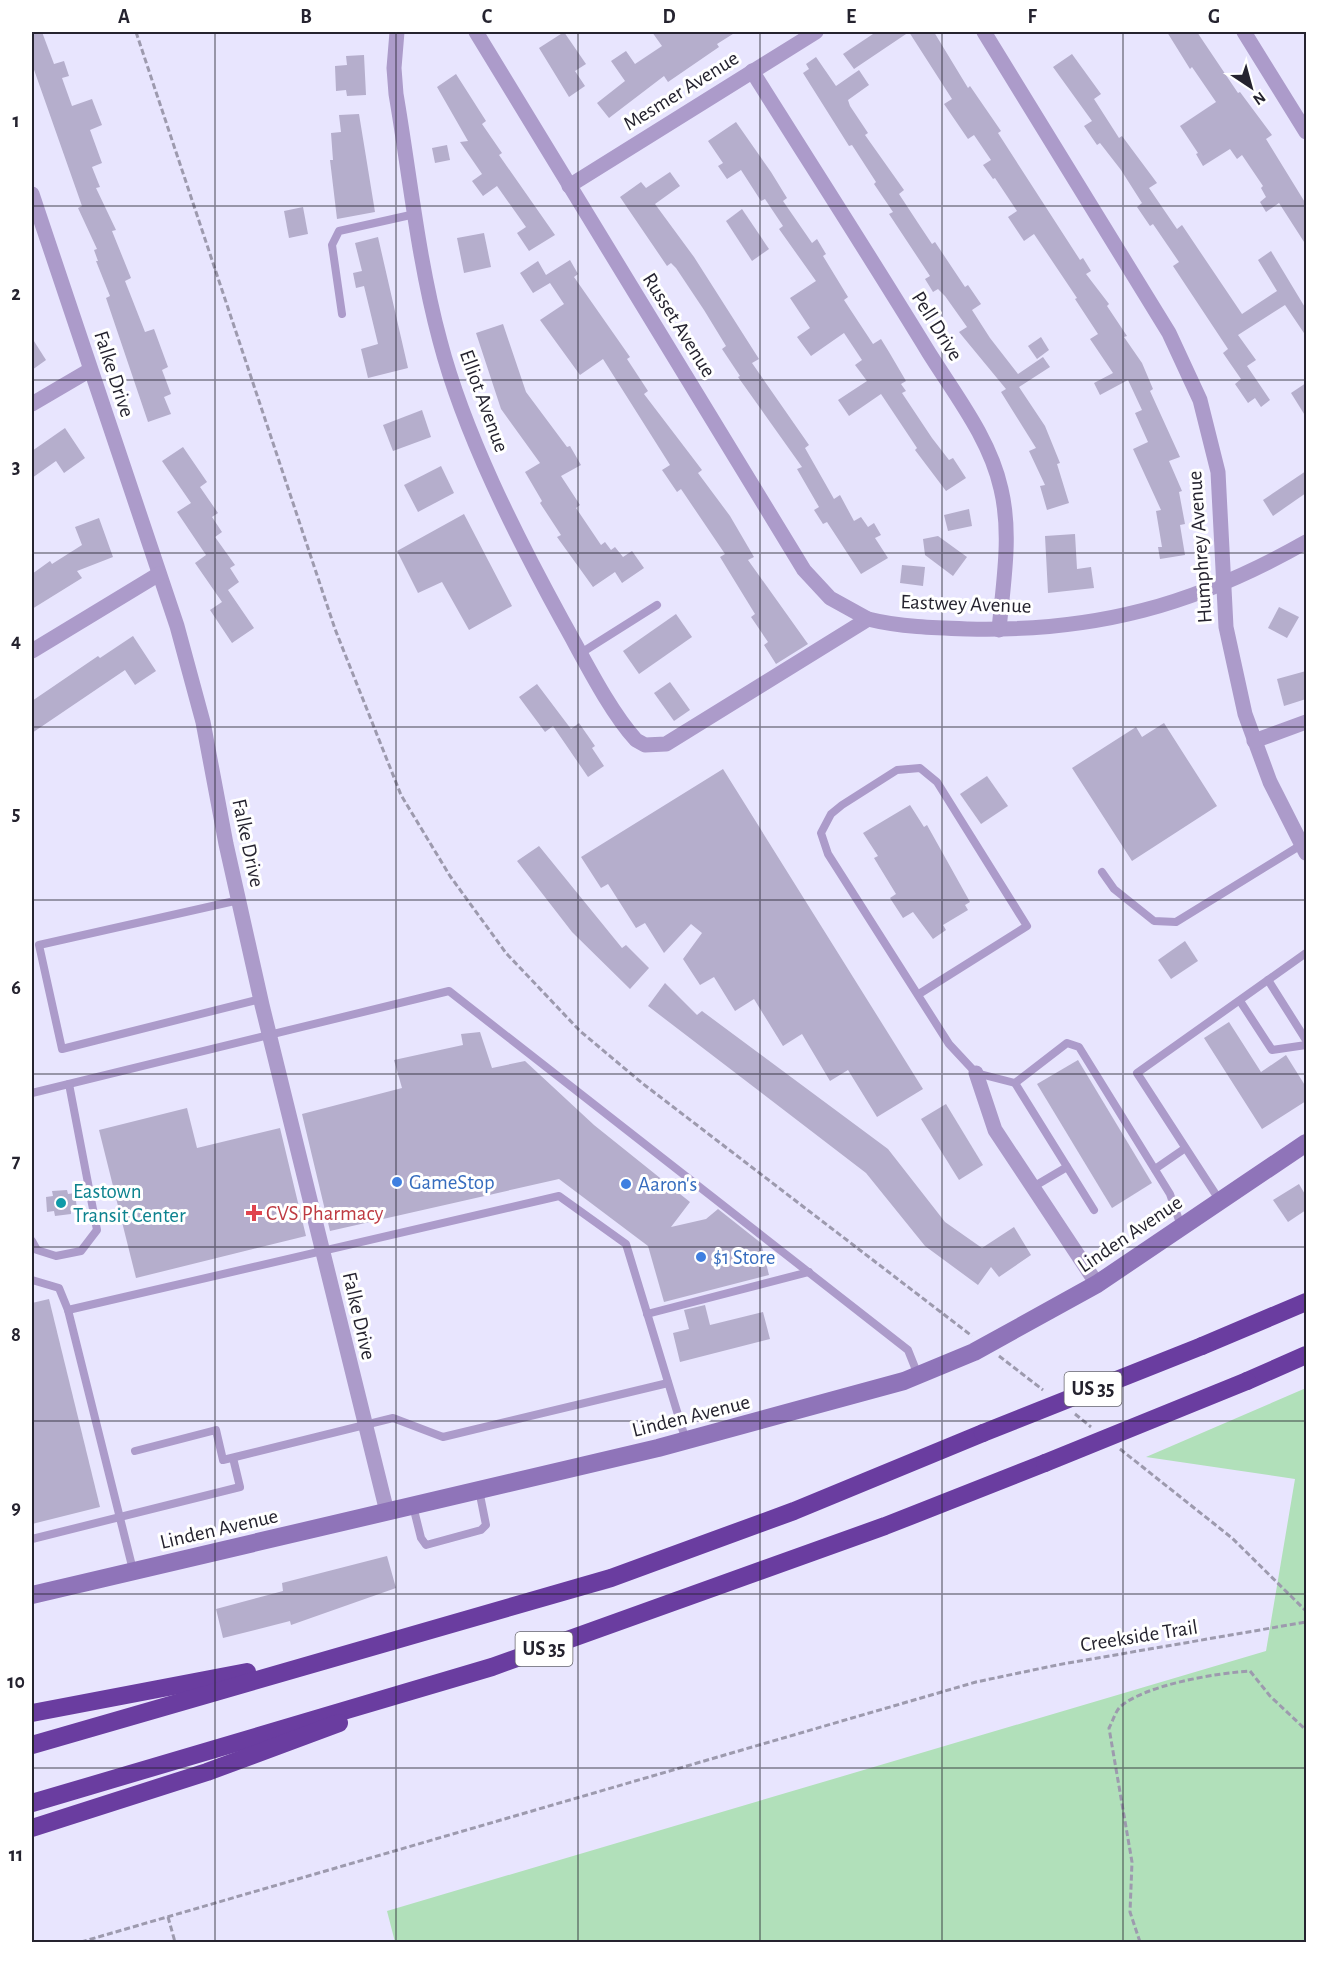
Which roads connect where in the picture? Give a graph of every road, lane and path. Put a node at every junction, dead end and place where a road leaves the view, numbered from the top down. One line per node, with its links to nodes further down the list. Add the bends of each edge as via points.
1 (136, 32): 56 (path, via 335,628 401,795 444,866 506,953 580,1031 642,1083)
2 (397, 32): 11 (street, Elliot Avenue, via 396,94)
3 (476, 32): 9 (street, Russet Avenue)
4 (816, 32): 7 (street, Mesmer Avenue)
5 (984, 32): 17 (street, Humphrey Avenue, via 1186,366 1205,418 1218,472)
6 (1244, 32): 8 (street)
7 (752, 71): 9 (street, Mesmer Avenue); 20 (street, Pell Drive, via 917,333 994,464 1003,497 1007,539)
8 (1306, 132)
9 (569, 186): 19 (street, Russet Avenue, via 804,570 830,598)
10 (32, 194): 13 (street, Falke Drive)
11 (415, 214): 12 (lane, via 339,231 332,245); 22 (street, Elliot Avenue, via 440,343 473,440)
12 (342, 314)
13 (90, 370): 14 (street); 16 (street, Falke Drive)
14 (32, 404)
15 (1306, 542): 17 (street, Eastwey Avenue)
16 (159, 574): 21 (street); 27 (street, Falke Drive, via 197,696)
17 (1222, 584): 20 (street, Eastwey Avenue, via 1136,614); 24 (street, Humphrey Avenue, via 1226,627)
18 (657, 605): 22 (lane)
19 (868, 618): 20 (street, Eastwey Avenue, via 904,625); 22 (street, Elliot Avenue, via 666,744 645,745 629,733)
20 (999, 630)
21 (32, 651)
22 (580, 652)
23 (1306, 722): 24 (street)
24 (1254, 741): 25 (street, Humphrey Avenue)
25 (1304, 849): 26 (lane, via 1176,922 1154,921 1114,888)
26 (1102, 872)
27 (238, 900): 31 (street, Falke Drive); 31 (lane, via 39,945 62,1049)
28 (1306, 953): 29 (lane)
29 (1268, 980): 32 (lane); 34 (lane)
30 (919, 994): 30 (lane, via 828,854 821,833 831,813 886,775 908,768 920,768 937,782 1027,926); 36 (lane, via 949,1044)
31 (260, 999): 33 (street, Falke Drive)
32 (1240, 1001): 35 (lane, via 1272,1050); 41 (lane, via 1137,1073)
33 (270, 1036): 38 (lane); 49 (street, Falke Drive); 50 (lane, via 449,991)
34 (1306, 1040)
35 (1306, 1044)
36 (976, 1073): 37 (lane); 44 (street, via 995,1130)
37 (1015, 1083): 42 (lane); 43 (lane, via 1067,1043 1079,1047)
38 (69, 1084): 39 (lane); 48 (lane, via 98,1230 81,1251 56,1256 37,1250)
39 (32, 1093)
40 (1306, 1143): 45 (main road, Linden Avenue)
41 (1184, 1149): 43 (lane); 45 (lane)
42 (1067, 1167): 44 (lane); 46 (lane)
43 (1155, 1169): 47 (lane, via 1170,1194)
44 (1033, 1187): 52 (street)
45 (1220, 1201): 47 (main road, Linden Avenue)
46 (1094, 1210)
47 (1182, 1227): 52 (main road, Linden Avenue)
48 (32, 1241)
49 (322, 1250): 54 (lane); 55 (lane, via 559,1196 626,1244); 63 (street, Falke Drive)
50 (809, 1272): 55 (lane); 59 (lane, via 908,1350)
51 (32, 1280): 54 (lane, via 59,1288)
52 (1097, 1284): 59 (main road, Linden Avenue, via 998,1339)
53 (1306, 1302): 78 (highway, US 35, bridge, via 794,1511 610,1578)
54 (68, 1310): 72 (lane)
55 (648, 1314): 60 (lane)
56 (973, 1336)
57 (998, 1355): 61 (path)
58 (1306, 1355): 79 (highway, US 35, bridge, via 885,1526)
59 (918, 1376): 65 (main road, Linden Avenue)
60 (668, 1383): 63 (lane, via 442,1437 393,1418); 65 (lane)
61 (1047, 1393)
62 (1065, 1407): 64 (path)
63 (364, 1425): 68 (lane); 71 (street, Falke Drive)
64 (1093, 1429)
65 (686, 1441): 69 (main road, Linden Avenue)
66 (1112, 1443): 76 (path, via 1232,1538)
67 (135, 1451): 68 (lane, via 216,1431 223,1460)
68 (233, 1458): 72 (lane, via 240,1487)
69 (479, 1490): 70 (main road, Linden Avenue); 70 (lane, via 486,1525 481,1530 426,1545)
70 (413, 1506): 71 (main road, Linden Avenue)
71 (387, 1512): 74 (main road, Linden Avenue)
72 (119, 1515): 73 (lane); 74 (lane)
73 (32, 1539)
74 (134, 1572): 75 (main road, Linden Avenue)
75 (32, 1595)
76 (1306, 1611)
77 (1306, 1622): 85 (path, Creekside Trail, via 976,1682)
78 (322, 1660): 80 (highway); 82 (highway, US 35)
79 (492, 1667): 83 (highway, US 35); 84 (highway, via 207,1772)
80 (32, 1713)
81 (1306, 1730): 88 (path, via 1250,1671 1217,1673 1140,1694 1119,1708 1109,1728 1132,1862 1130,1912)
82 (32, 1745)
83 (32, 1803)
84 (32, 1828)
85 (168, 1917): 86 (path, Creekside Trail); 87 (path)
86 (81, 1942)
87 (175, 1942)
88 (1140, 1942)

